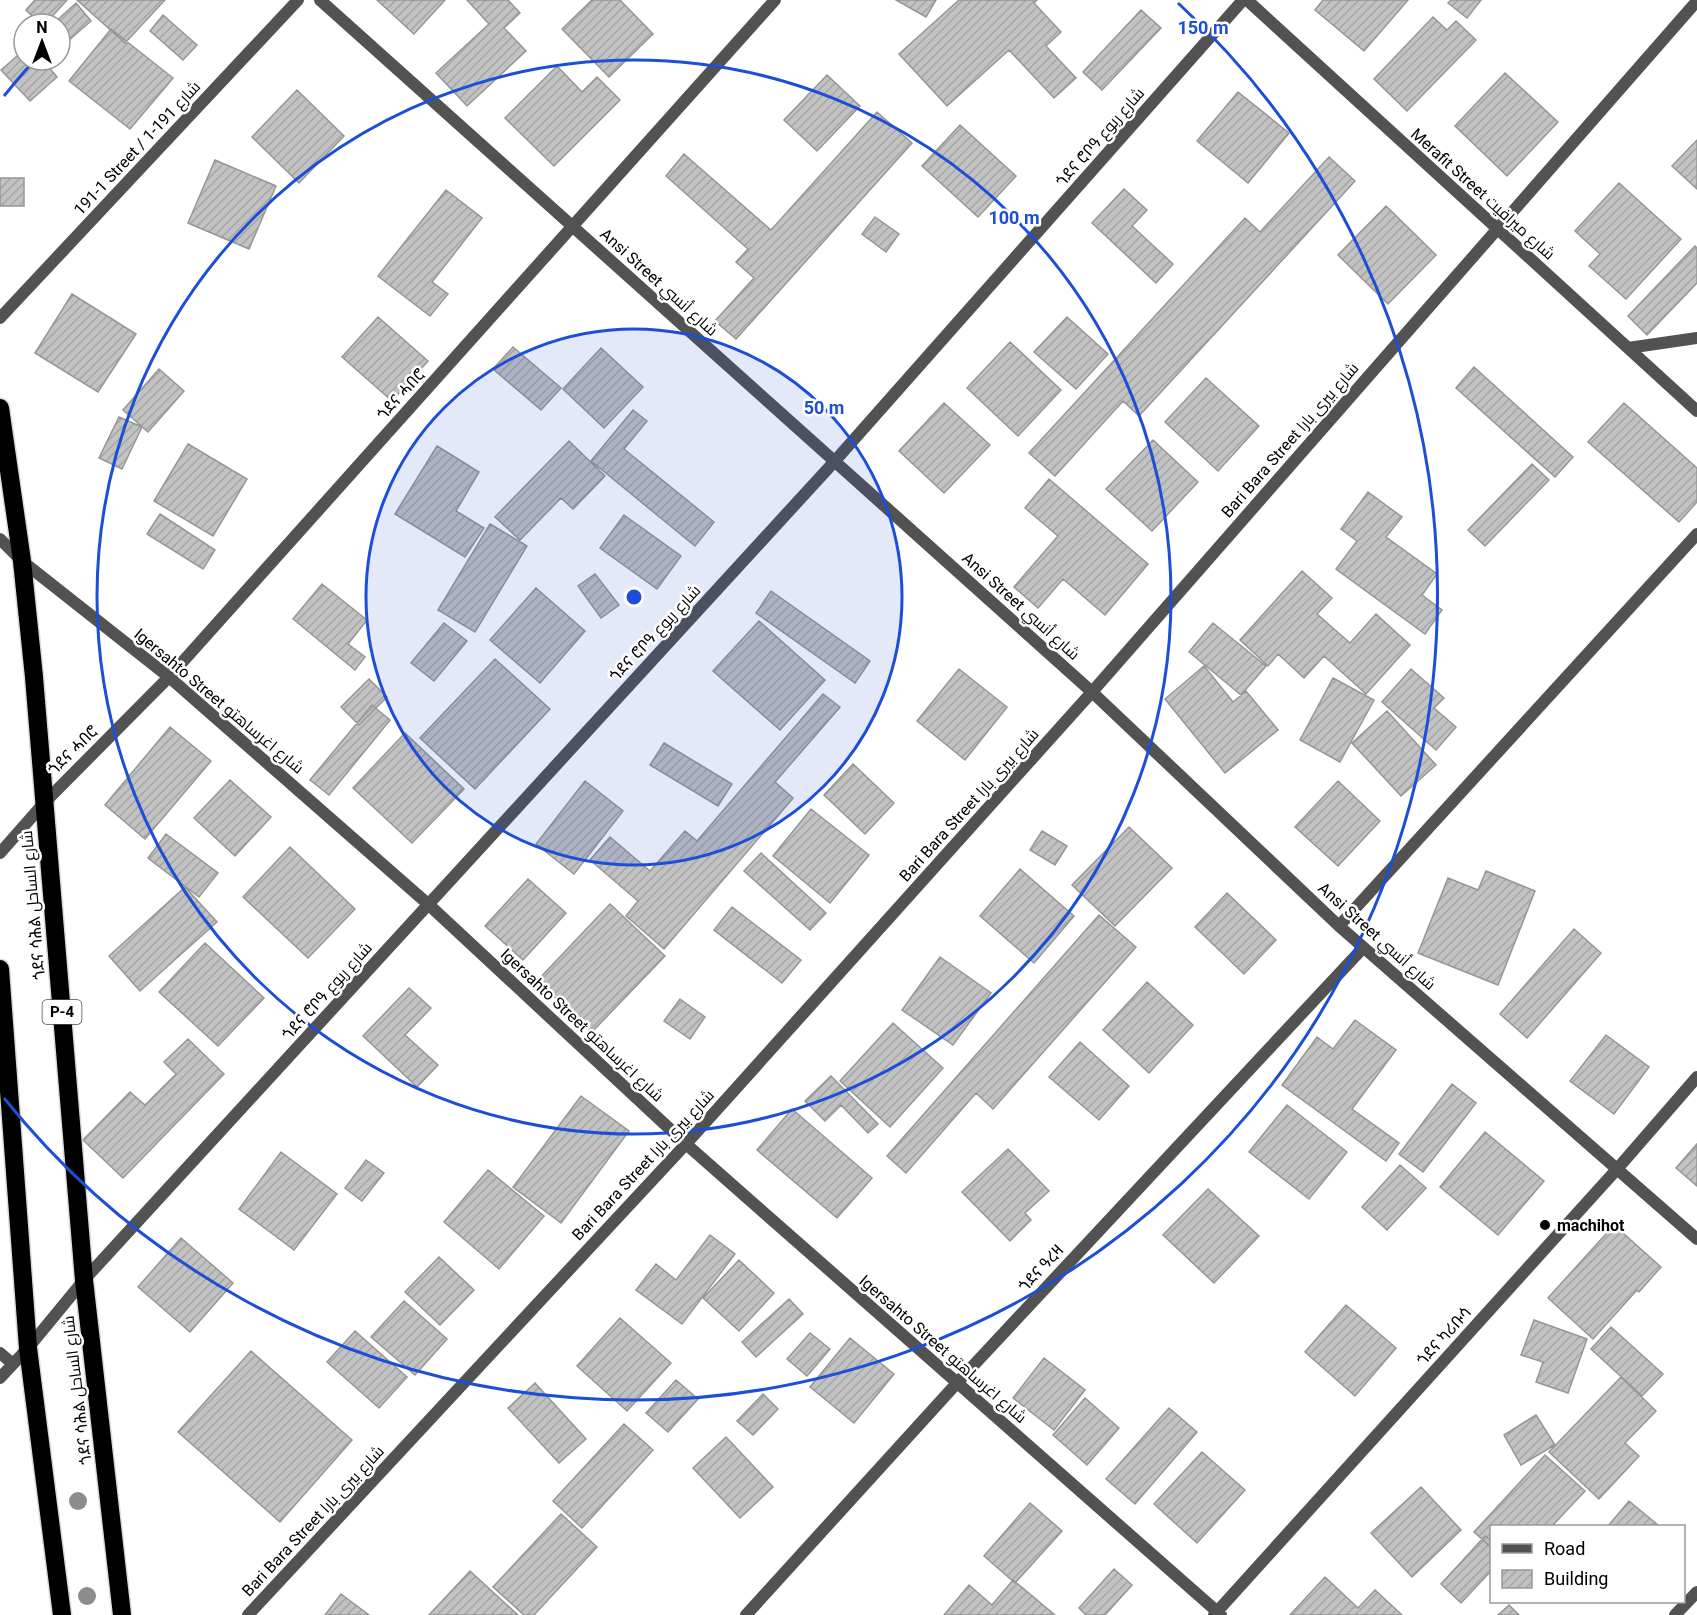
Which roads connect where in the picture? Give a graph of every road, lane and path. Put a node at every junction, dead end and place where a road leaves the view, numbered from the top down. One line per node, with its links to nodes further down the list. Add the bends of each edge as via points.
1 (298, 0): 8 (street, 191-1 Street / شارع 191-1)
2 (320, 0): 6 (street, Ansi Street شارع أنسي)
3 (775, 0): 6 (street, ጎደና ሓበሮ)
4 (1245, 0): 7 (street, Merafit Street شارع ميرافيت); 13 (street, ጎደና ሮቦዓ شارع ربوع)
5 (1697, 1): 7 (street, Bari Bara Street شارع بيرى بارا)
6 (573, 227): 13 (street, Ansi Street شارع أنسي); 17 (street, ጎደና ሓበሮ)
7 (1496, 229): 10 (street, Merafit Street شارع ميرافيت); 18 (street, Bari Bara Street شارع بيرى بارا)
8 (0, 318)
9 (1697, 338): 10 (street)
10 (1628, 348): 12 (street, Merafit Street شارع ميرافيت)
11 (0, 408): 16 (highway, ጎደና ሳሕል شارع الساحل / P-4)
12 (1697, 411)
13 (834, 462): 18 (street, Ansi Street شارع أنسي); 21 (street, ጎደና ሮቦዓ شارع ربوع)
14 (1697, 534): 22 (street)
15 (0, 539): 16 (street, Igersahto Street شارع اغرساهتو)
16 (22, 561): 17 (street, Igersahto Street شارع اغرساهتو); 19 (highway, ጎደና ሳሕል شارع الساحل / P-4)
17 (169, 677): 19 (street, ጎደና ሓበሮ); 21 (street, Igersahto Street شارع اغرساهتو)
18 (1092, 692): 22 (street, Ansi Street شارع أنسي); 26 (street, Bari Bara Street شارع بيرى بارا)
19 (45, 802): 20 (street, ጎደና ሓበሮ); 29 (highway, ጎደና ሳሕል شارع الساحل / P-4)
20 (0, 853)
21 (428, 904): 26 (street, Igersahto Street شارع اغرساهتو); 29 (street, ጎደና ሮቦዓ شارع ربوع)
22 (1339, 926): 23 (street, Ansi Street شارع أنسي)
23 (1364, 948): 27 (street, Ansi Street شارع أنسي); 34 (street, ጎደና ዓረዛ)
24 (0, 969): 30 (highway)
25 (1697, 1077): 27 (street, ጎደና ካሪቡሳ)
26 (686, 1144): 34 (street, Igersahto Street شارع اغرساهتو); 39 (street, Bari Bara Street شارع بيرى بارا)
27 (1618, 1168): 28 (street, Ansi Street شارع أنسي); 36 (street, ጎደና ካሪቡሳ)
28 (1697, 1239)
29 (84, 1280): 30 (street, ጎደና ሮቦዓ شارع ربوع); 38 (highway, ጎደና ሳሕል شارع الساحل / P-4)
30 (28, 1348): 32 (street, ጎደና ሮቦዓ شارع ربوع); 37 (highway)
31 (0, 1353): 32 (street)
32 (13, 1364): 33 (street, ጎደና ሮቦዓ شارع ربوع)
33 (0, 1378)
34 (957, 1383): 36 (street, Igersahto Street شارع اغرساهتو); 40 (street, ጎደና ዓረዛ)
35 (1697, 1592): 41 (street)
36 (1217, 1614)
37 (62, 1615)
38 (122, 1615)
39 (248, 1615)
40 (746, 1615)
41 (1675, 1615)

